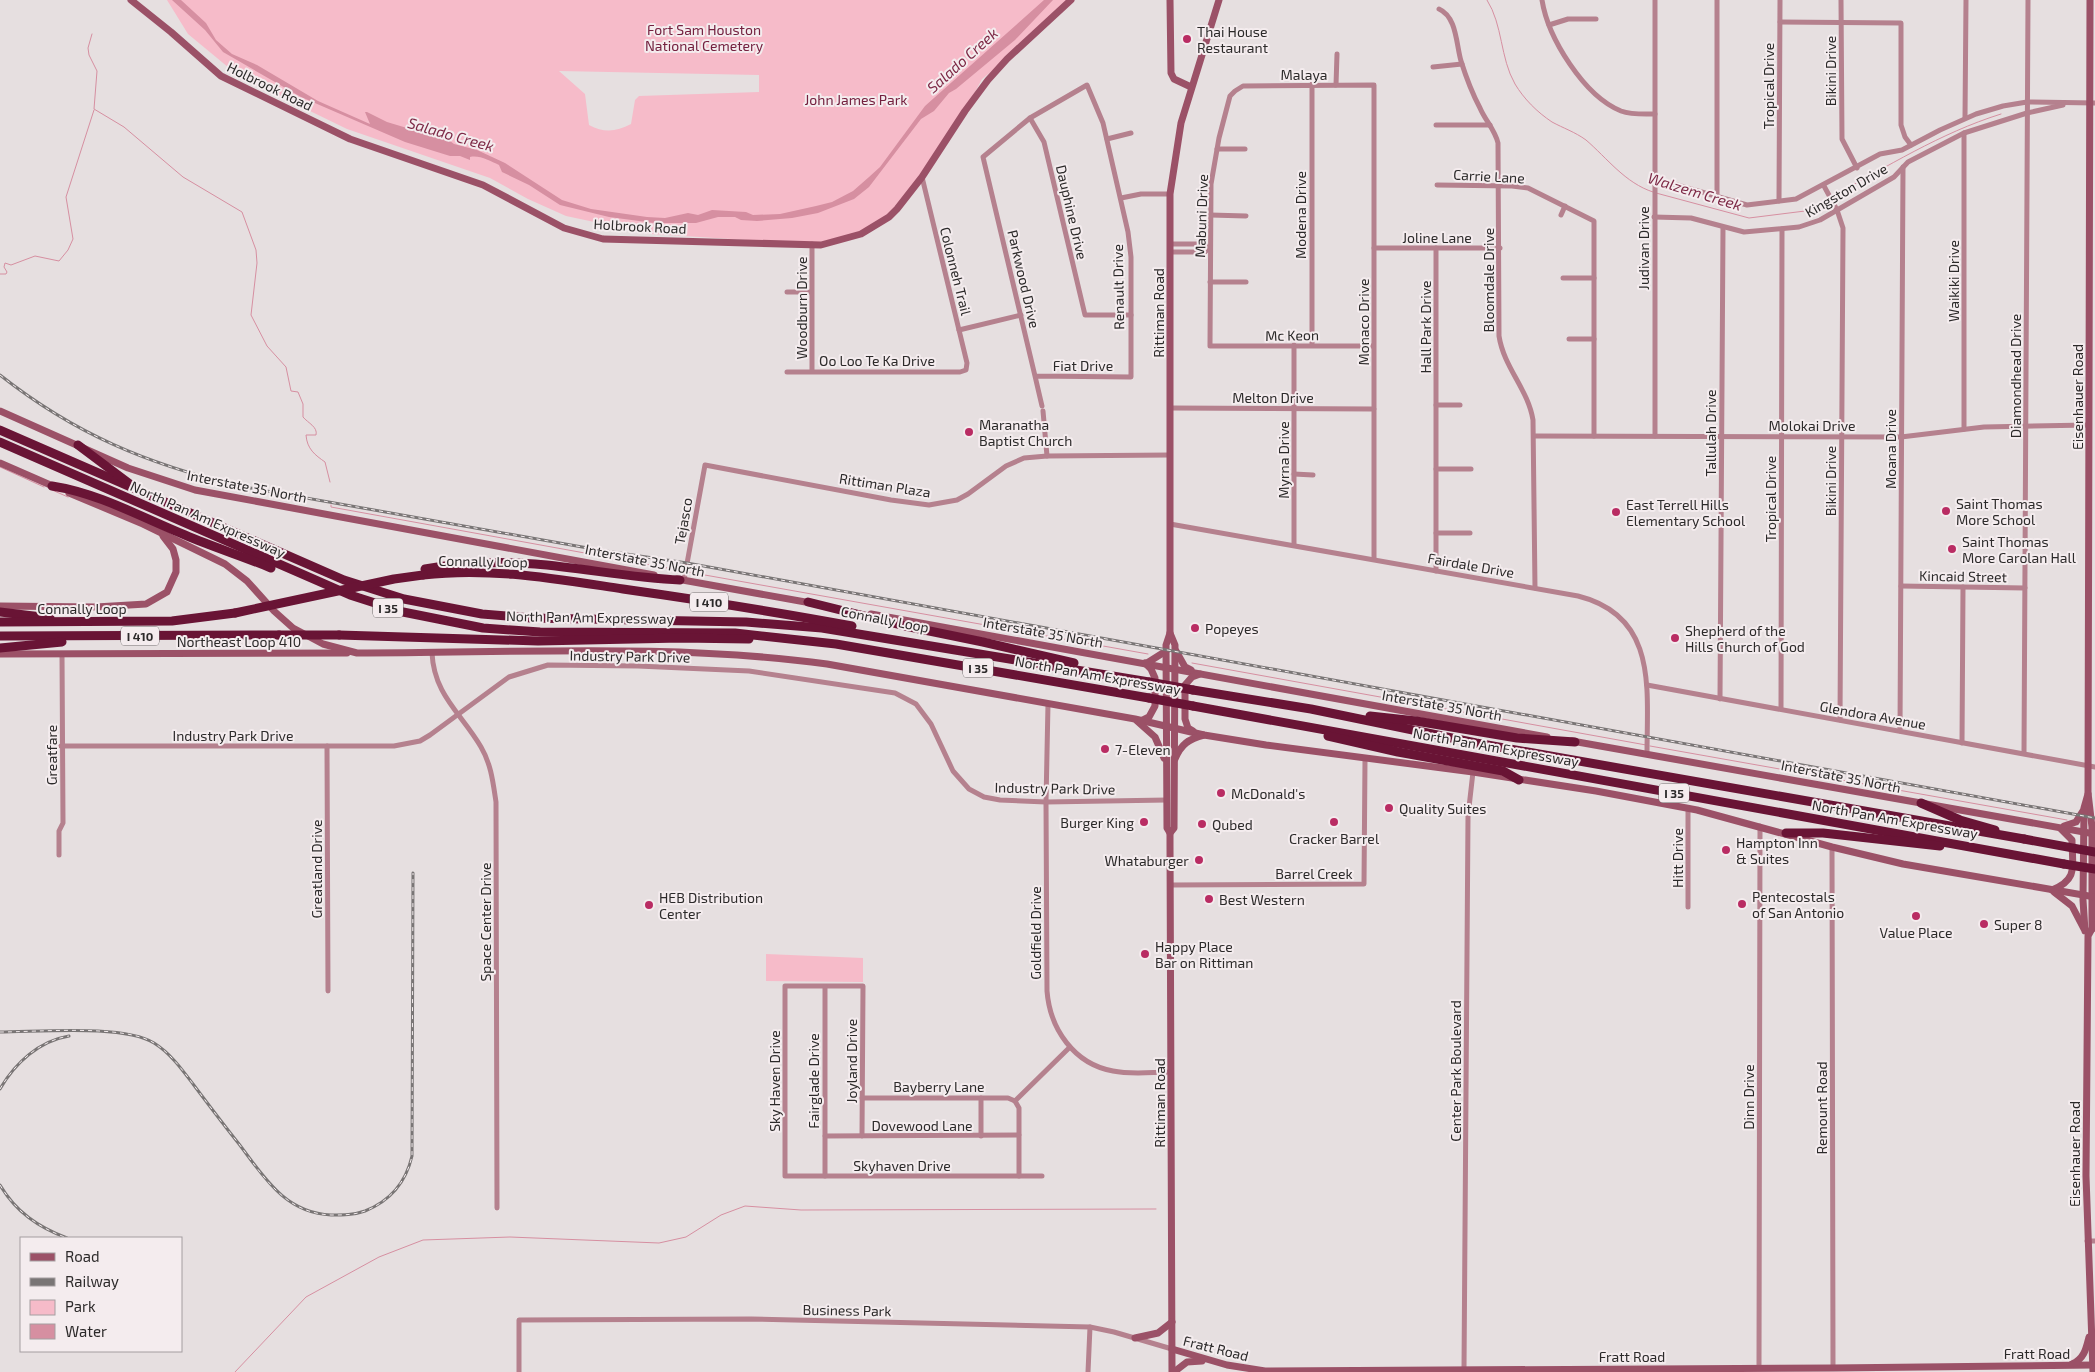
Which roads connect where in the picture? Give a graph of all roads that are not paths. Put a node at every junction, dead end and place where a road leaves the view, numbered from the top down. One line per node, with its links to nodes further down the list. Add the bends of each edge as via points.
1 (131, 0): 62 (main road, Holbrook Road, via 220,76 350,140 484,185 550,221 580,233 604,239)
2 (1071, 0): 45 (main road, Holbrook Road, via 988,80)
3 (1170, 0): 26 (main road, via 1171,73)
4 (1219, 0): 18 (main road, Rittiman Road)
5 (1542, 0): 17 (street)
6 (1654, 0): 32 (street, Judivan Drive)
7 (1717, 0): 51 (street)
8 (1780, 0): 15 (street, Tropical Drive)
9 (1841, 0): 16 (street, Bikini Drive)
10 (1966, 0): 34 (street)
11 (2028, 0): 28 (street, Diamondhead Drive)
12 (2090, 0): 29 (main road, Eisenhauer Road)
13 (1439, 8): 21 (street, Bloomdale Drive, via 1451,22)
14 (1596, 19): 17 (street, via 1568,19)
15 (1780, 22): 16 (street); 53 (street, Tropical Drive)
16 (1841, 22): 40 (street, via 1901,23 1901,125); 44 (street, Bikini Drive, via 1842,139)
17 (1549, 25): 32 (street, via 1562,52 1586,85 1620,110)
18 (1205, 49): 19 (street); 26 (main road, Rittiman Road)
19 (1253, 49)
20 (1337, 54): 24 (street)
21 (1462, 64): 22 (street); 36 (street, Bloomdale Drive)
22 (1433, 67)
23 (1312, 84): 24 (street, Malaya); 27 (street, Malaya, via 1251,85); 81 (street, Modena Drive)
24 (1336, 85): 25 (street, Malaya)
25 (1374, 85): 65 (street, Monaco Drive)
26 (1191, 87): 50 (main road, Rittiman Road, via 1181,122)
27 (1235, 91): 41 (street, Mabuni Drive, via 1230,96)
28 (2027, 102): 30 (street, Kingston Drive); 31 (street, Diamondhead Drive); 34 (street, Kingston Drive)
29 (2092, 103): 30 (street, Kingston Drive); 95 (main road, Eisenhauer Road)
30 (2066, 104): 31 (street, Kingston Drive)
31 (2027, 113): 38 (street, Kingston Drive); 96 (street, Diamondhead Drive)
32 (1655, 114): 46 (street, Judivan Drive)
33 (1030, 118): 39 (street, Renault Drive, via 1087,84 1100,112); 75 (street, Parkwood Drive, via 983,157); 76 (street, Dauphine Drive, via 1044,142 1085,315)
34 (1965, 118): 40 (street, Kingston Drive)
35 (1436, 125): 36 (street)
36 (1490, 125): 48 (street, Bloomdale Drive, via 1498,143)
37 (1131, 133): 39 (street)
38 (1964, 133): 43 (street, Kingston Drive, via 1917,156); 97 (street, Waikiki Drive)
39 (1107, 139): 52 (street, Renault Drive)
40 (1911, 145): 44 (street, Kingston Drive, via 1880,154)
41 (1217, 149): 42 (street); 57 (street, Mabuni Drive)
42 (1245, 149)
43 (1903, 167): 55 (street, Kingston Drive, via 1894,178); 105 (street, Moana Drive)
44 (1857, 168): 49 (street, Kingston Drive)
45 (922, 177): 62 (main road, Holbrook Road, via 897,210 873,228 831,244); 77 (street, Colonneh Trail)
46 (1656, 179): 51 (street, Kingston Drive); 59 (street, Judivan Drive)
47 (1437, 186): 48 (street, Carrie Lane)
48 (1499, 186): 54 (street, Carrie Lane, via 1528,188); 67 (street, Bloomdale Drive)
49 (1824, 186): 53 (street, Kingston Drive, via 1796,199); 55 (street, Bikini Drive)
50 (1170, 194): 52 (street); 63 (main road, Rittiman Road)
51 (1718, 197): 53 (street, Kingston Drive, via 1748,205)
52 (1121, 198): 76 (street, Renault Drive, via 1131,257)
53 (1779, 202)
54 (1565, 206): 56 (street); 70 (street, Carrie Lane, via 1594,221)
55 (1838, 210): 61 (street, Kingston Drive, via 1806,226); 104 (street, Bikini Drive, via 1843,228)
56 (1561, 215)
57 (1210, 216): 58 (street); 64 (street, Mabuni Drive)
58 (1246, 216)
59 (1654, 217): 60 (street, Kingston Drive, via 1684,217); 101 (street, Judivan Drive)
60 (1724, 227): 61 (street, Kingston Drive, via 1748,233); 102 (street, Tallulah Drive)
61 (1782, 229): 103 (street, Tropical Drive)
62 (812, 244): 74 (street, Woodburn Drive)
63 (1171, 244): 64 (street, via 1204,244); 68 (main road, Rittiman Road)
64 (1209, 248): 68 (street, via 1205,252); 71 (street, Mabuni Drive)
65 (1374, 248): 66 (street, Joline Lane); 83 (street, Monaco Drive)
66 (1436, 248): 67 (street, Joline Lane); 89 (street, Hall Park Drive)
67 (1500, 248): 99 (street, Bloomdale Drive, via 1500,344 1530,404)
68 (1171, 252): 91 (main road, Rittiman Road)
69 (1563, 278): 70 (street)
70 (1594, 278): 78 (street)
71 (1210, 282): 72 (street); 82 (street, Mabuni Drive)
72 (1246, 282)
73 (787, 292): 74 (street)
74 (812, 292): 85 (street, Woodburn Drive)
75 (1021, 315): 77 (street); 87 (street, Parkwood Drive)
76 (1131, 315): 88 (street, Renault Drive)
77 (959, 330): 84 (street, Colonneh Trail)
78 (1594, 339): 79 (street); 100 (street)
79 (1569, 340)
80 (1294, 345): 81 (street, Mc Keon); 82 (street, Mc Keon); 92 (street, Myrna Drive)
81 (1312, 345): 83 (street, Mc Keon)
82 (1210, 346)
83 (1374, 346): 93 (street, Monaco Drive)
84 (966, 370): 85 (street, Oo Loo Te Ka Drive)
85 (812, 371): 86 (street, Oo Loo Te Ka Drive)
86 (787, 372)
87 (1035, 376): 88 (street, Fiat Drive); 109 (street, Parkwood Drive, via 1043,409)
88 (1131, 377)
89 (1436, 405): 90 (street); 112 (street, Hall Park Drive)
90 (1460, 405)
91 (1171, 408): 92 (street, Melton Drive); 108 (main road, Rittiman Road)
92 (1294, 408): 93 (street, Melton Drive); 115 (street, Myrna Drive)
93 (1374, 408): 124 (street, Monaco Drive)
94 (0, 411): 107 (main road, Interstate 35 North)
95 (2089, 425): 96 (street, Molokai Drive); 114 (main road, Eisenhauer Road)
96 (2026, 426): 97 (street, Molokai Drive); 131 (street, Diamondhead Drive)
97 (1964, 429): 105 (street, Molokai Drive)
98 (0, 430): 118 (highway, North Pan Am Expressway / I 35)
99 (1534, 436): 100 (street, Molokai Drive); 130 (street, Bloomdale Drive)
100 (1594, 436): 101 (street, Molokai Drive)
101 (1655, 436): 102 (street, Molokai Drive)
102 (1721, 436): 103 (street, Molokai Drive); 156 (street, Tallulah Drive)
103 (1782, 436): 104 (street, Molokai Drive); 159 (street, Tropical Drive)
104 (1842, 437): 105 (street, Molokai Drive); 162 (street, Bikini Drive)
105 (1902, 437): 128 (street, Moana Drive)
106 (0, 442): 135 (highway, North Pan Am Expressway / I 35, via 318,582)
107 (78, 445): 118 (highway); 127 (main road, Interstate 35 North, via 128,468 195,490)
108 (1170, 455): 109 (street, Rittiman Plaza); 119 (main road, Rittiman Road)
109 (1047, 456): 111 (street, Rittiman Plaza, via 1017,460 968,494 930,505)
110 (0, 463): 117 (main road)
111 (705, 466): 127 (street, Tejasco)
112 (1436, 469): 113 (street); 121 (street, Hall Park Drive)
113 (1470, 469)
114 (2092, 473): 177 (main road, Eisenhauer Road)
115 (1294, 474): 116 (street); 123 (street, Myrna Drive)
116 (1313, 474)
117 (52, 486): 120 (main road); 135 (highway, via 104,500 354,600)
118 (138, 491): 149 (highway, North Pan Am Expressway / I 35, via 344,580 435,606 515,617 713,620 793,625)
119 (1170, 524): 123 (street, Fairdale Drive); 138 (main road, Rittiman Road)
120 (157, 531): 133 (main road, via 173,549 176,572 167,592 152,602 96,607); 145 (main road, via 225,564 247,581 293,628 324,644)
121 (1436, 533): 122 (street); 125 (street, Hall Park Drive)
122 (1470, 533)
123 (1294, 545): 124 (street, Fairdale Drive)
124 (1374, 559): 125 (street, Fairdale Drive)
125 (1436, 571): 130 (street, Fairdale Drive)
126 (423, 572): 127 (highway, via 477,563 530,564 649,579); 137 (highway, Connally Loop / I 410, bridge, via 235,613 172,621); 149 (highway, Connally Loop / I 410, via 480,572 549,578 765,610)
127 (684, 576): 132 (main road, Interstate 35 North)
128 (1901, 586): 129 (street, Kincaid Street); 166 (street, Moana Drive)
129 (1963, 587): 131 (street, Kincaid Street); 170 (street)
130 (1534, 588): 155 (street, Fairdale Drive, via 1587,598 1618,615 1630,628 1642,651)
131 (2025, 588): 174 (street, Diamondhead Drive)
132 (808, 602): 150 (main road, Interstate 35 North); 154 (highway, via 1118,672)
133 (0, 606)
134 (0, 612): 137 (highway)
135 (403, 612): 141 (highway, North Pan Am Expressway / I 35, via 467,626 511,630 735,633)
136 (0, 622): 137 (highway, Connally Loop / I 410)
137 (92, 623)
138 (1170, 633): 142 (main road, Rittiman Road); 144 (main road, Rittiman Road)
139 (0, 636): 140 (highway, Connally Loop / I 410)
140 (135, 636): 141 (highway, Connally Loop / I 410, bridge, via 339,635 538,641 673,638); 143 (highway)
141 (807, 641): 163 (highway, North Pan Am Expressway / I 35, bridge)
142 (1175, 645): 152 (main road, Rittiman Road); 153 (main road, via 1185,667)
143 (0, 648)
144 (1166, 652): 150 (main road); 151 (main road, Rittiman Road)
145 (357, 653): 146 (main road); 148 (main road, Northeast Loop 410)
146 (432, 653): 157 (main road, via 696,652 790,659); 160 (street, Space Center Drive, via 438,683)
147 (0, 654): 148 (main road, Northeast Loop 410)
148 (62, 654): 171 (street, Greatfare)
149 (992, 655): 154 (highway, North Pan Am Expressway / I 35)
150 (1145, 663): 151 (main road, Interstate 35 North); 161 (main road, via 1156,678 1155,706 1149,717)
151 (1166, 667): 152 (main road, Interstate 35 North); 164 (main road, Rittiman Road)
152 (1174, 669): 153 (main road, Interstate 35 North); 165 (main road, Rittiman Road)
153 (1200, 674): 167 (main road, via 1192,676 1185,685 1184,719); 169 (main road, Interstate 35 North)
154 (1149, 682): 158 (highway, North Pan Am Expressway / I 35, bridge)
155 (1646, 685): 156 (street, Glendora Avenue); 173 (street, Fairdale Drive)
156 (1720, 698): 159 (street, Glendora Avenue)
157 (1048, 704): 161 (main road); 182 (street, Goldfield Drive)
158 (1311, 709): 169 (highway, via 1416,721 1516,738); 192 (highway, North Pan Am Expressway / I 35, via 1476,743)
159 (1781, 709): 162 (street, Glendora Avenue)
160 (457, 715): 172 (street, Industry Park Drive, via 420,741 404,745); 182 (street, Industry Park Drive, via 508,677 548,665 749,671 858,686 895,693 916,704 931,724 953,771 969,789 984,797 1000,800); 219 (street, Space Center Drive, via 482,748 492,773 496,802)
161 (1138, 720): 164 (main road); 178 (main road, via 1158,743)
162 (1840, 720): 166 (street, Glendora Avenue)
163 (1290, 724): 180 (highway, via 1373,747 1503,771); 196 (highway, North Pan Am Expressway / I 35)
164 (1165, 726): 165 (main road); 178 (main road, Rittiman Road)
165 (1174, 728): 167 (main road); 176 (main road, Rittiman Road)
166 (1900, 731): 170 (street, Glendora Avenue)
167 (1194, 732): 168 (main road)
168 (1204, 735): 175 (main road); 176 (main road, via 1187,741)
169 (1575, 742): 173 (main road, Interstate 35 North)
170 (1962, 742): 174 (street, Glendora Avenue)
171 (61, 746): 172 (street, Industry Park Drive); 195 (street, Greatfare, via 63,823 59,831)
172 (327, 746): 205 (street, Greatland Drive)
173 (1647, 748): 183 (main road, Interstate 35 North)
174 (2024, 752): 177 (street, Glendora Avenue)
175 (1365, 760): 179 (main road); 198 (street, Barrel Creek, via 1364,884)
176 (1174, 764): 189 (main road, Rittiman Road, via 1174,828)
177 (2092, 766): 185 (main road, Eisenhauer Road)
178 (1166, 768): 181 (main road, Rittiman Road)
179 (1473, 772): 180 (main road); 232 (street, Center Park Boulevard, via 1468,823)
180 (1519, 780): 184 (main road)
181 (1167, 800): 182 (street, Industry Park Drive); 189 (main road, Rittiman Road, via 1167,828)
182 (1046, 802): 206 (street, Goldfield Drive, via 1048,1002 1056,1028)
183 (1921, 803): 188 (main road, Interstate 35 North); 192 (highway, via 1960,820)
184 (1688, 809): 187 (main road); 202 (street, Hitt Drive)
185 (2088, 809): 186 (main road); 188 (main road, via 2076,822); 191 (main road, Eisenhauer Road)
186 (2095, 821)
187 (1760, 826): 190 (main road); 230 (street, Dinn Drive)
188 (2058, 828): 191 (main road, Interstate 35 North); 199 (main road, via 2072,840 2072,872 2068,882)
189 (1170, 833): 198 (main road, Rittiman Road)
190 (1786, 833): 193 (main road); 196 (highway, via 1823,833)
191 (2090, 833): 200 (main road, Eisenhauer Road); 201 (main road, Eisenhauer Road)
192 (2024, 839): 194 (highway, North Pan Am Expressway / I 35, bridge)
193 (1832, 847): 199 (main road, via 1903,864); 231 (street, Remount Road)
194 (2095, 852)
195 (59, 855)
196 (2061, 863): 197 (highway, North Pan Am Expressway / I 35, bridge)
197 (2095, 869)
198 (1170, 885): 207 (main road, Rittiman Road)
199 (2052, 890): 200 (main road); 203 (main road, via 2072,906)
200 (2083, 895): 201 (main road); 203 (main road, Eisenhauer Road)
201 (2093, 897): 203 (main road, Eisenhauer Road)
202 (1688, 907)
203 (2090, 930): 220 (main road, Eisenhauer Road)
204 (825, 986): 208 (street, Joyland Drive, via 863,986); 212 (street, Fairglade Drive); 215 (street, Sky Haven Drive, via 785,986)
205 (328, 991)
206 (1070, 1047): 207 (street, Goldfield Drive, via 1102,1069); 210 (street)
207 (1172, 1072): 223 (main road, Rittiman Road)
208 (862, 1098): 209 (street, Bayberry Lane); 213 (street, Joyland Drive)
209 (981, 1098): 210 (street, Bayberry Lane); 214 (street)
210 (1015, 1101): 211 (street, via 1019,1108)
211 (1019, 1135): 214 (street, Dovewood Lane); 217 (street)
212 (825, 1136): 213 (street, Dovewood Lane); 216 (street, Fairglade Drive)
213 (862, 1136): 214 (street, Dovewood Lane)
214 (981, 1136)
215 (785, 1176): 216 (street, Skyhaven Drive)
216 (824, 1176): 217 (street, Skyhaven Drive)
217 (1019, 1176): 218 (street, Skyhaven Drive)
218 (1042, 1176)
219 (497, 1208)
220 (2087, 1241): 221 (street); 222 (main road, Eisenhauer Road)
221 (2095, 1241)
222 (2091, 1319): 228 (main road, via 2085,1353); 229 (main road, Eisenhauer Road)
223 (1172, 1322): 225 (main road, via 1158,1333); 226 (main road, Rittiman Road)
224 (1090, 1327): 225 (street, Business Park); 235 (street, Business Park, via 751,1319 519,1320); 236 (street)
225 (1135, 1338): 226 (street, Business Park)
226 (1172, 1349): 227 (main road, Fratt Road); 237 (main road, Rittiman Road)
227 (1217, 1362): 234 (main road, Fratt Road, via 1243,1369 1264,1370); 237 (main road, via 1187,1362)
228 (2070, 1365): 229 (main road, Fratt Road); 233 (main road, Fratt Road)
229 (2094, 1367)
230 (1759, 1368): 231 (main road, Fratt Road); 232 (main road, Fratt Road)
231 (1833, 1368): 233 (main road, Fratt Road)
232 (1464, 1369): 234 (main road, Fratt Road)
233 (1941, 1369)
234 (1419, 1371)
235 (520, 1372)
236 (1088, 1372)
237 (1173, 1372)

